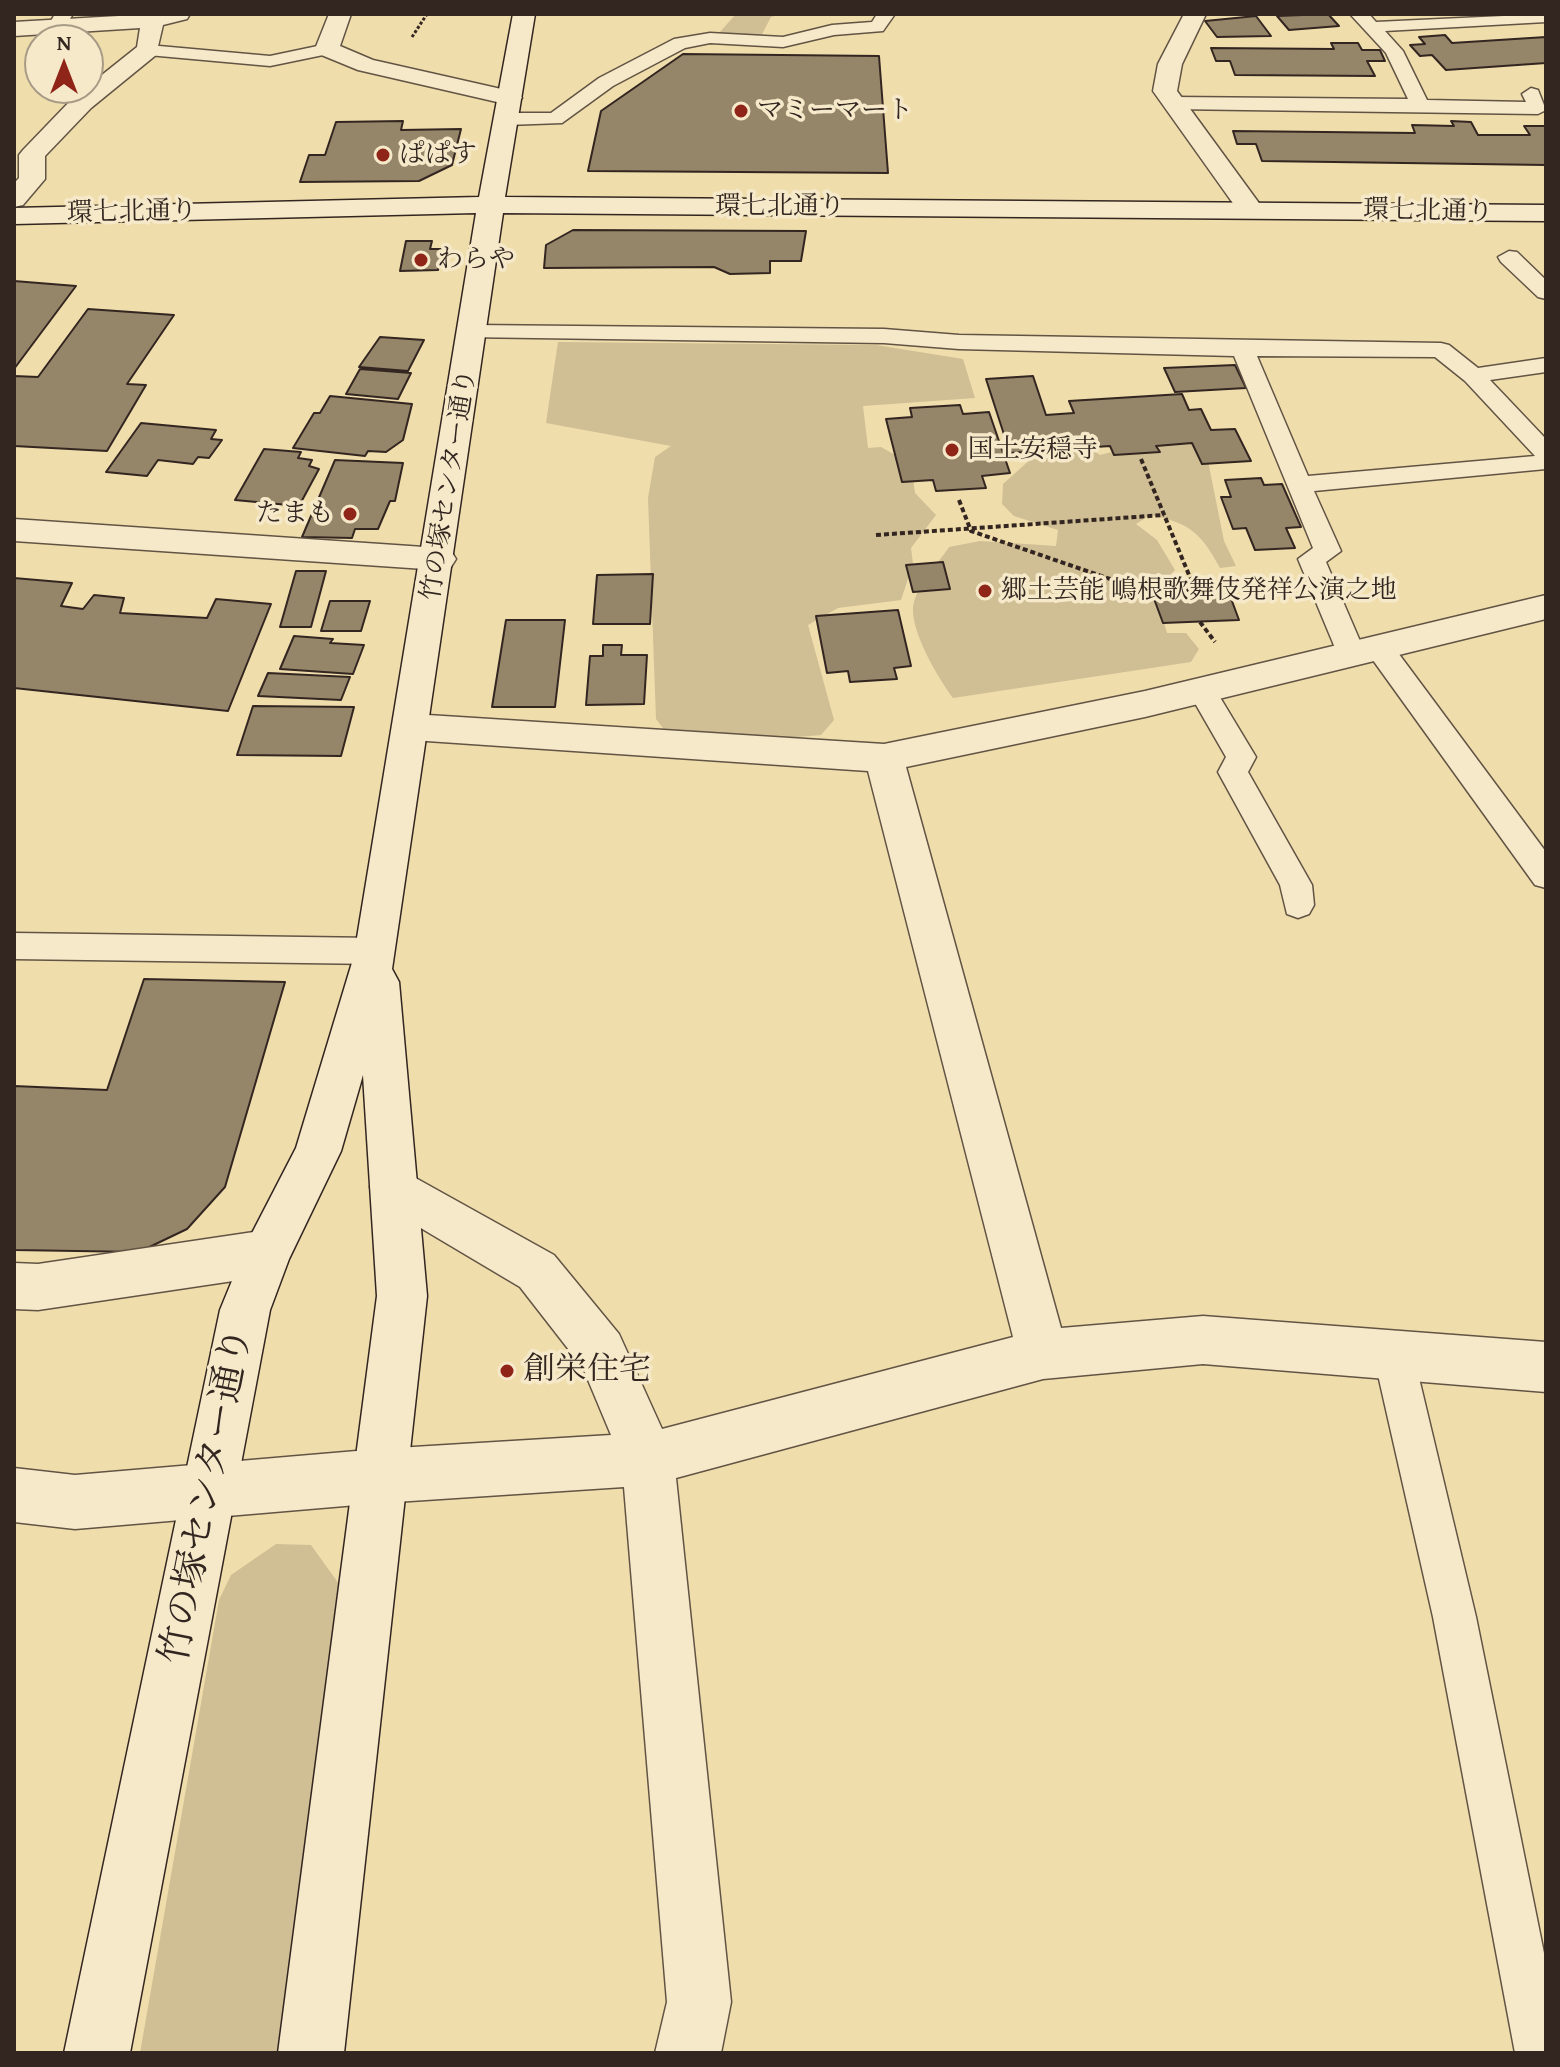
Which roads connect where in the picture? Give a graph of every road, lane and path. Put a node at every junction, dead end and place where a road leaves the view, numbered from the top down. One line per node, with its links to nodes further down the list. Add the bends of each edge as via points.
1 (180, 14): 9 (street)
2 (340, 14): 11 (street)
3 (524, 14): 16 (street, 竹の塚センター通り)
4 (886, 14): 16 (lane, via 877,27 832,30 803,40 710,38 680,43 606,82 555,119)
5 (1195, 14): 14 (street, via 1170,64 1165,91)
6 (1546, 17): 8 (lane)
7 (61, 20): 9 (street); 10 (street)
8 (1366, 20): 15 (lane, via 1394,51)
9 (152, 21): 12 (street)
10 (14, 29)
11 (327, 49): 12 (lane, via 270,61); 16 (street)
12 (148, 50): 17 (street, via 82,103 32,155 32,179)
13 (1531, 94): 15 (lane, via 1538,108)
14 (1172, 103): 15 (lane); 19 (street)
15 (1420, 105)
16 (508, 109): 18 (street, 竹の塚センター通り)
17 (14, 199)
18 (491, 205): 19 (street, 環七北通り); 21 (street, 環七北通り); 24 (street, 竹の塚センター通り)
19 (1251, 210): 20 (street, 環七北通り)
20 (1546, 213)
21 (14, 216)
22 (1509, 257): 23 (lane)
23 (1546, 292)
24 (473, 332): 25 (lane, via 884,336); 37 (street, 竹の塚センター通り)
25 (1243, 349): 27 (lane, via 1441,350); 31 (lane)
26 (1546, 365): 27 (lane)
27 (1473, 376): 28 (lane)
28 (1546, 453)
29 (1141, 459): 33 (path)
30 (1546, 462): 31 (lane)
31 (1299, 485): 39 (lane, via 1328,551 1311,559)
32 (959, 500): 35 (path)
33 (1164, 515): 35 (path); 35 (path, via 1194,587 1188,592 1145,591)
34 (14, 530): 37 (street)
35 (971, 531): 36 (path)
36 (876, 535)
37 (439, 559): 41 (street, 竹の塚センター通り)
38 (1546, 607): 39 (street)
39 (1366, 652): 40 (street); 43 (lane)
40 (1202, 691): 42 (street); 45 (lane, via 1241,757 1233,772 1296,885)
41 (412, 727): 42 (street); 47 (street, 竹の塚センター通り)
42 (884, 758): 51 (street)
43 (1533, 837): 44 (lane)
44 (1546, 876)
45 (1298, 905)
46 (14, 946): 47 (lane)
47 (376, 954): 48 (street, 竹の塚センター通り); 49 (street, 竹の塚センター通り, via 318,1151)
48 (394, 1187): 54 (street, via 537,1271 601,1351); 55 (street, 竹の塚センター通り, via 402,1296)
49 (267, 1253): 50 (street, via 38,1287); 56 (street, 竹の塚センター通り, via 245,1310)
50 (14, 1286)
51 (1043, 1354): 52 (street, via 1203,1340); 54 (street)
52 (1394, 1357): 53 (street); 61 (lane, via 1425,1467 1453,1599)
53 (1546, 1367)
54 (648, 1459): 55 (street); 60 (street, via 699,2002)
55 (380, 1476): 56 (street); 59 (street, 竹の塚センター通り)
56 (208, 1493): 57 (street, via 75,1502); 58 (street, 竹の塚センター通り)
57 (14, 1495)
58 (97, 2053)
59 (311, 2053)
60 (688, 2053)
61 (1540, 2053)

